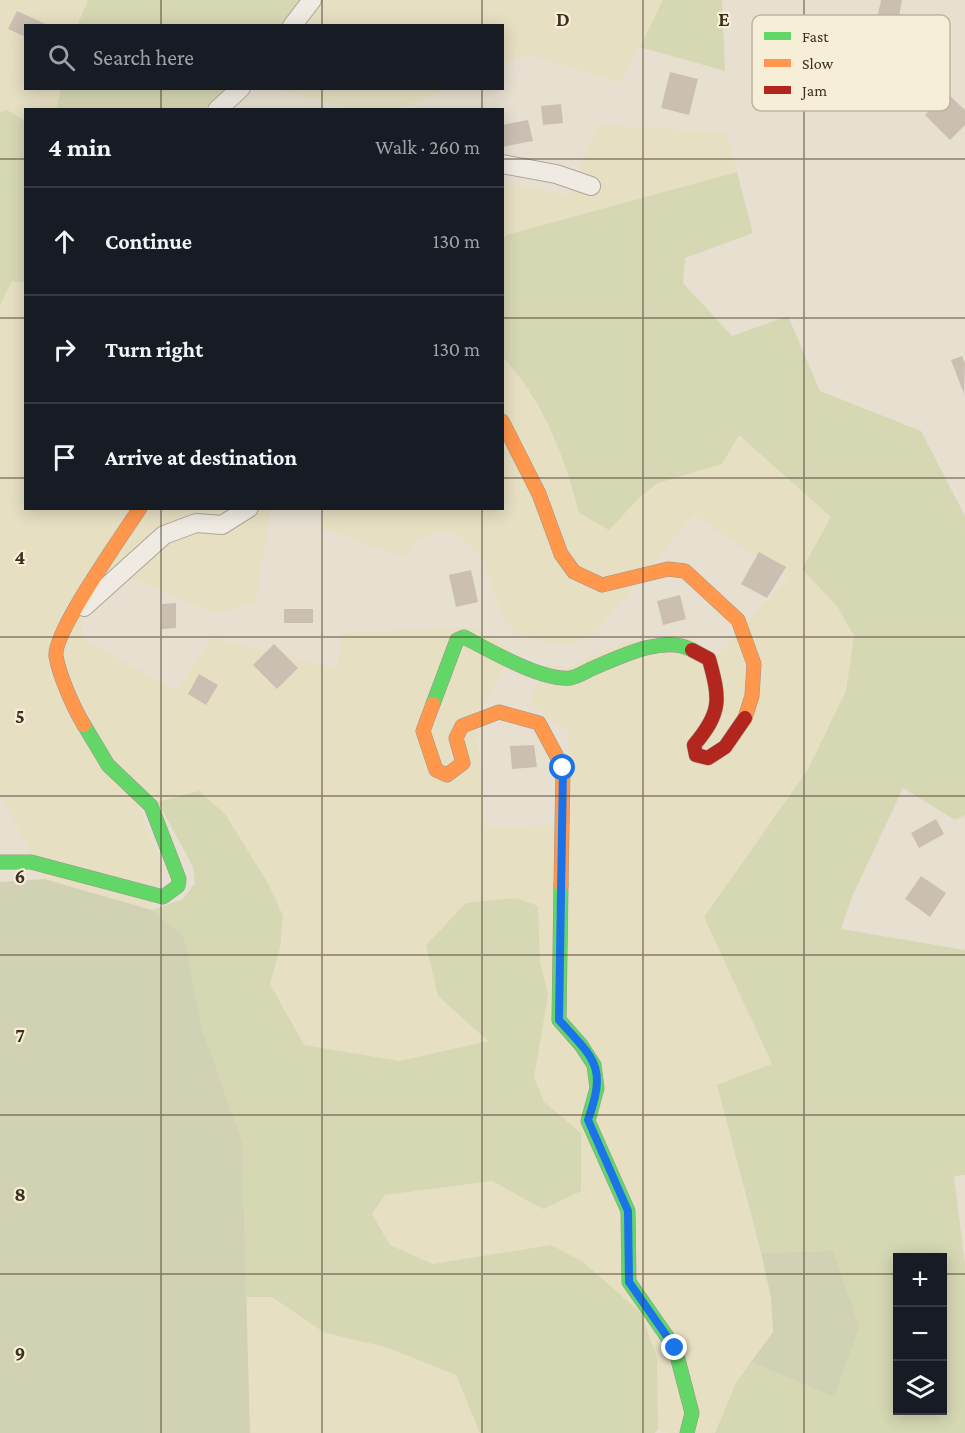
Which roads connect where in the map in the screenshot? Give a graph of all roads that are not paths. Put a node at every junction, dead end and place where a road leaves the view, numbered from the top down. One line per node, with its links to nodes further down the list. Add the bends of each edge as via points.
1 (312, 0): 2 (street)
2 (294, 24)
3 (239, 90): 4 (street)
4 (219, 108)
5 (504, 164): 6 (street, via 556,174)
6 (591, 186)
7 (504, 425): 12 (street, via 539,494 561,554 574,572 602,585 668,568 685,571 738,620 754,664 752,696 744,720 725,747 708,758 696,755 694,745 710,727 720,701 710,660 684,645 659,646 570,678 529,670 464,638 457,640 423,731 436,770 447,775 463,763 456,738 462,726 499,712 539,723 563,768 559,1020 593,1057 599,1090 588,1120 628,1211 629,1282 675,1348 692,1413)
8 (139, 510): 10 (street)
9 (246, 510): 10 (street, via 222,525 196,523 164,535)
10 (76, 614): 11 (street, via 62,634 56,655 77,714 108,765 151,806 178,885 163,897 31,862)
11 (0, 862)
12 (687, 1433)

